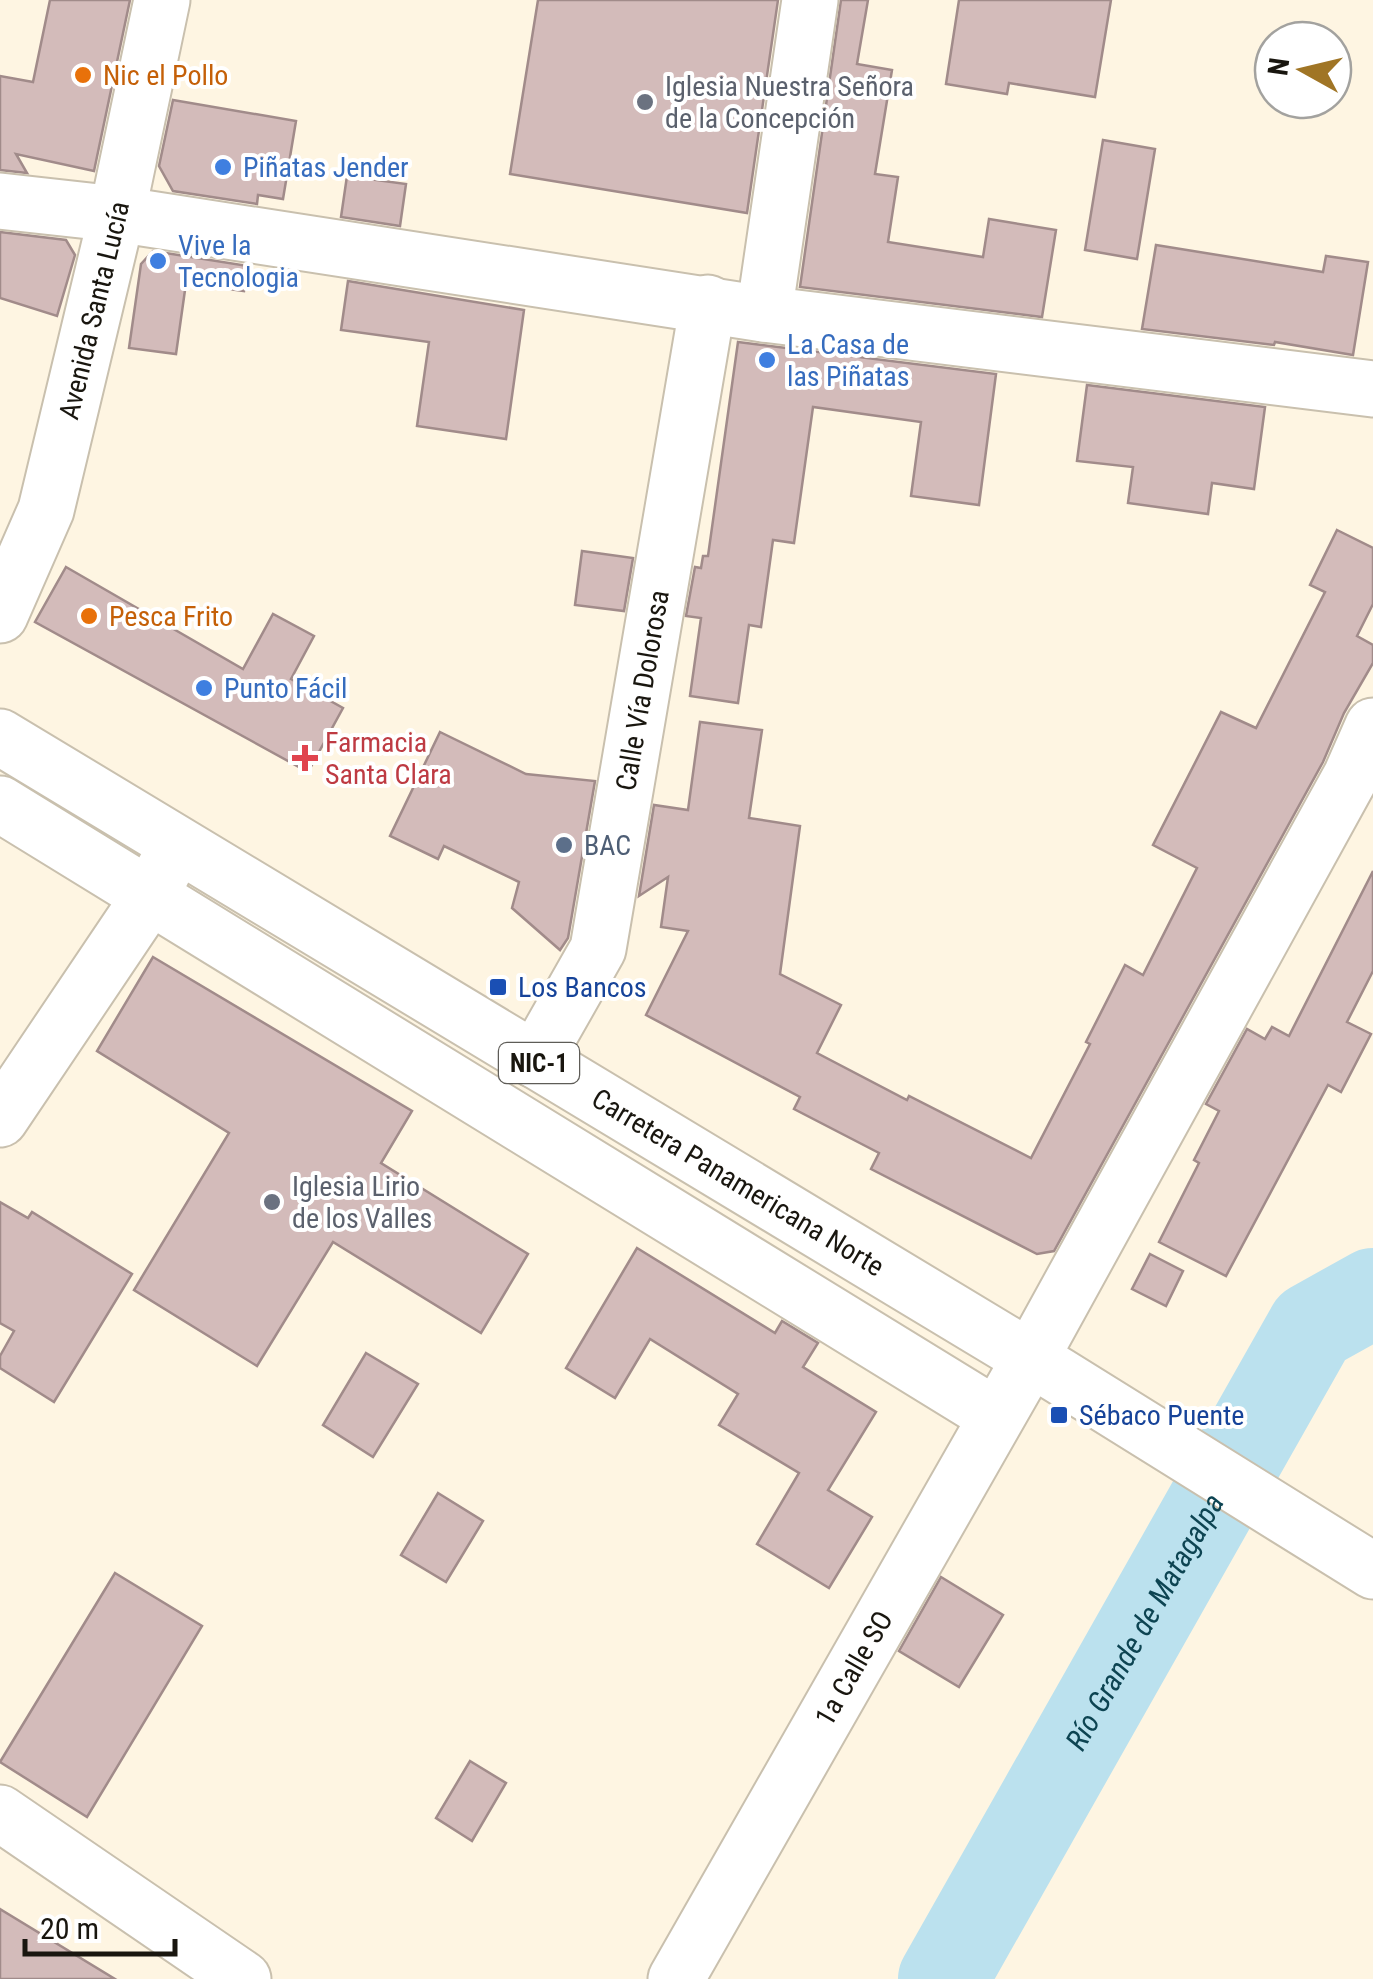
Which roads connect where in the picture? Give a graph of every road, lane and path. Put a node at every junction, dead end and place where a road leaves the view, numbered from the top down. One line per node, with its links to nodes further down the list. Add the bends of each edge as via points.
1 (162, 0): 4 (main road, Avenida Santa Lucía)
2 (810, 0): 6 (main road)
3 (0, 202): 4 (main road)
4 (117, 214): 5 (main road); 8 (main road, Avenida Santa Lucía, via 46,510)
5 (708, 303): 6 (main road); 14 (main road, Calle Vía Dolorosa, via 598,949)
6 (764, 314): 7 (main road)
7 (1373, 389)
8 (0, 614)
9 (1373, 726): 16 (main road, 1a Calle SO)
10 (0, 738): 12 (main road, Carretera Panamericana Norte / NIC-1)
11 (0, 804): 13 (main road)
12 (178, 844): 13 (main road); 14 (main road, Carretera Panamericana Norte / NIC-1)
13 (150, 896): 15 (main road); 17 (main road)
14 (535, 1060): 16 (main road, Carretera Panamericana Norte / NIC-1)
15 (0, 1119)
16 (1030, 1359): 17 (main road, 1a Calle SO); 18 (main road, Carretera Panamericana Norte / NIC-1)
17 (996, 1416): 21 (main road, 1a Calle SO)
18 (1373, 1571)
19 (0, 1813): 20 (main road)
20 (242, 1979)
21 (676, 1979)

